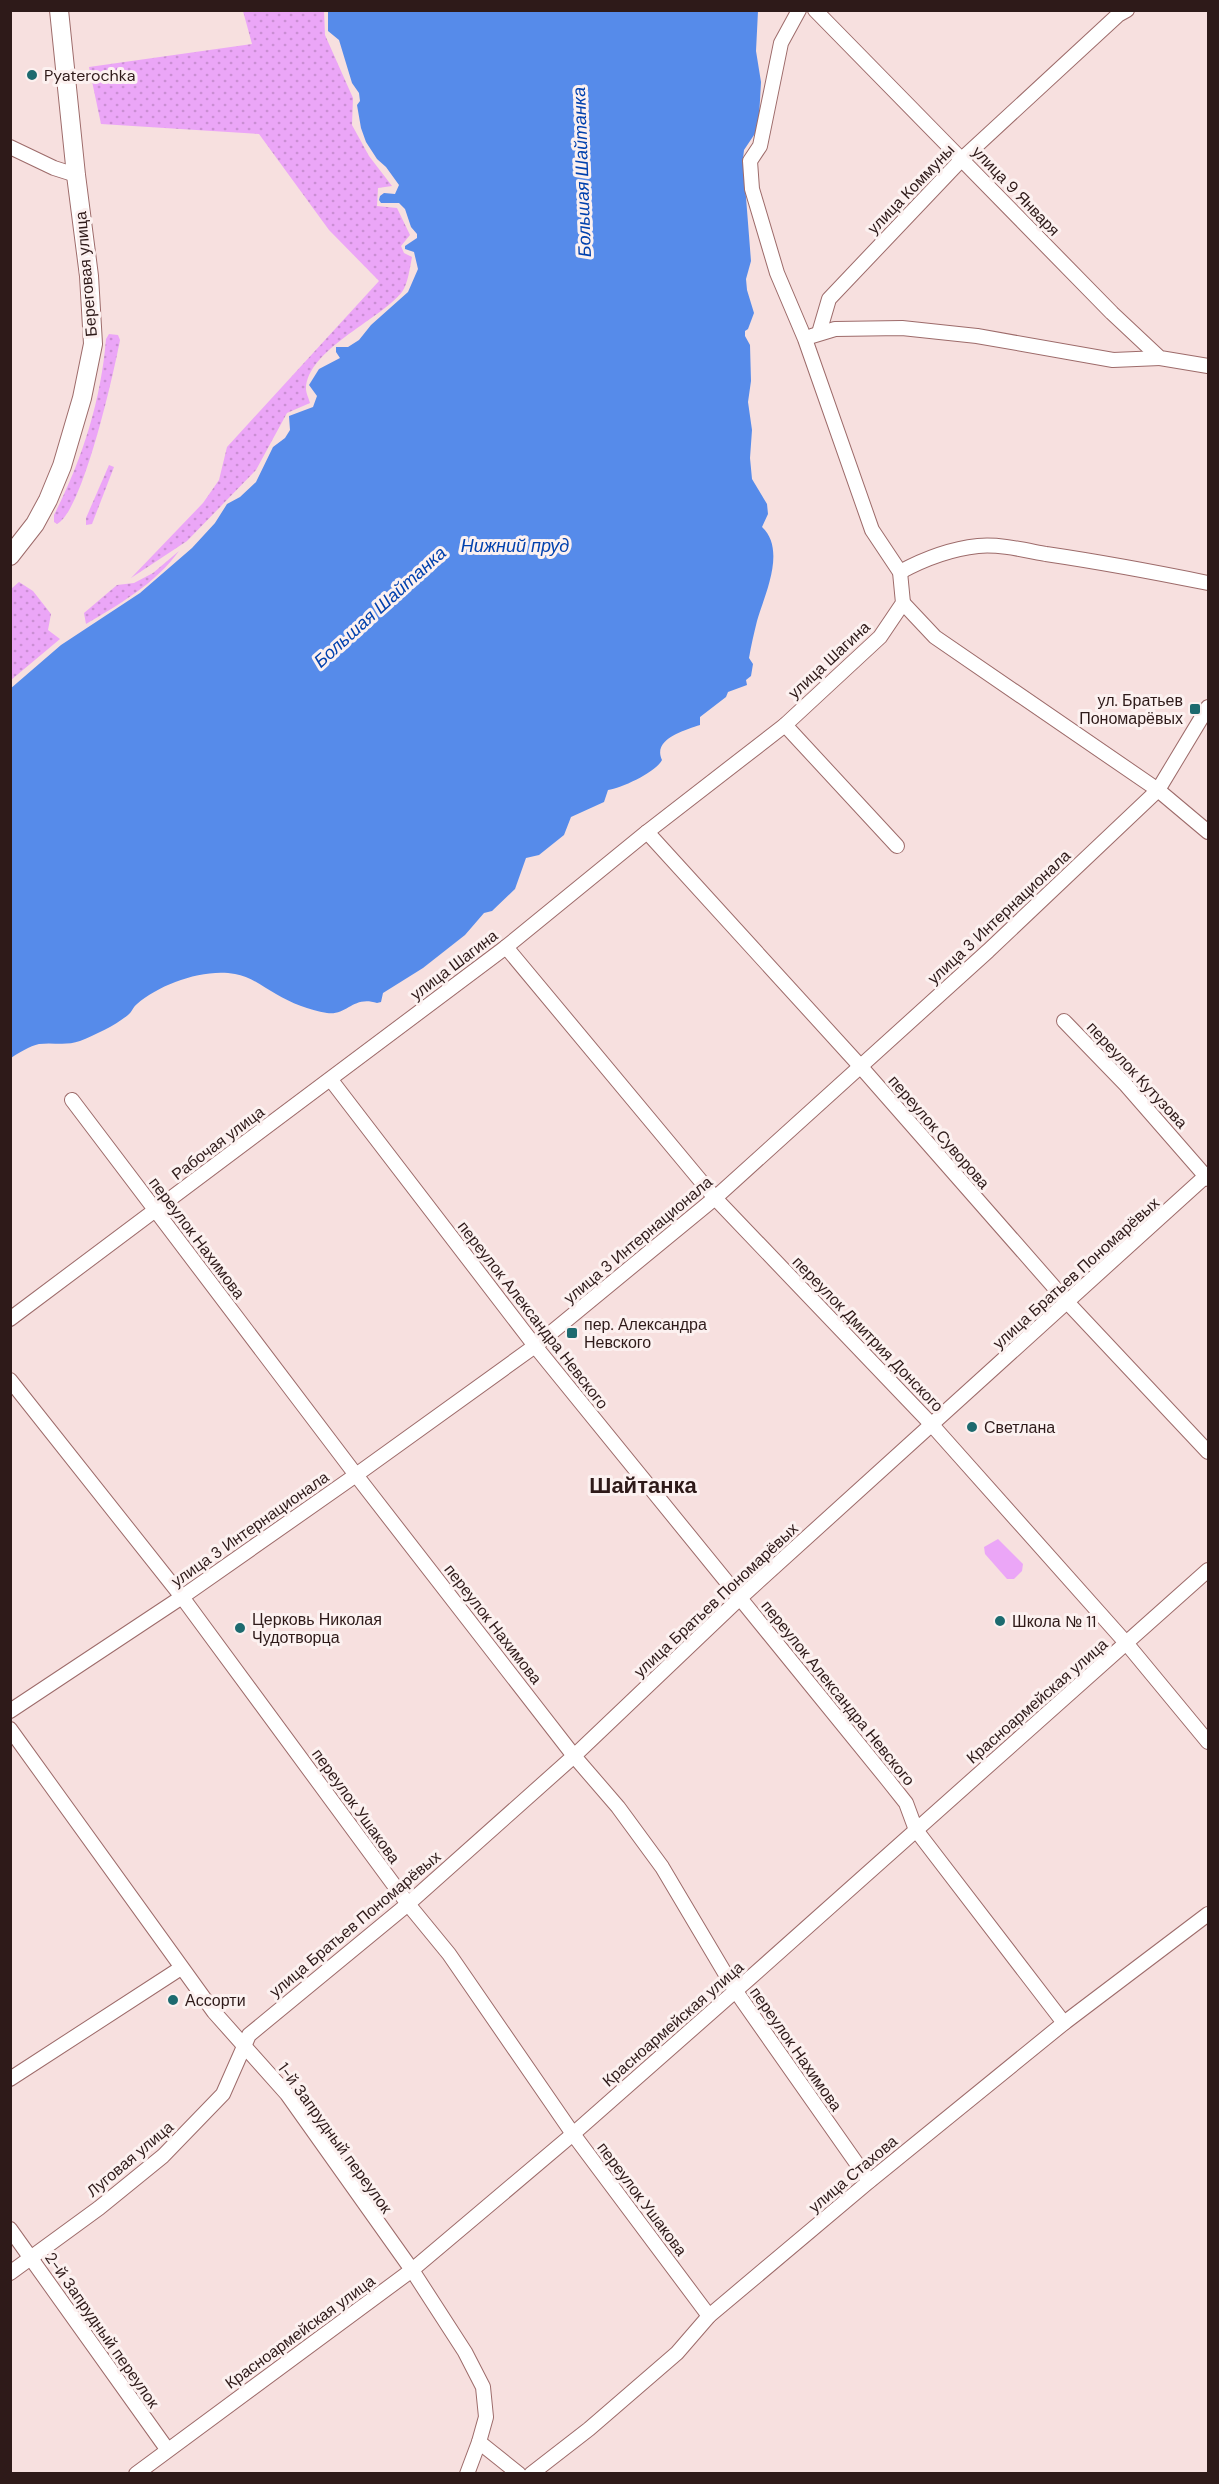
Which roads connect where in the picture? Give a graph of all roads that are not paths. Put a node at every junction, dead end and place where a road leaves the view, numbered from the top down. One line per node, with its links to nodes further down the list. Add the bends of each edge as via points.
1 (59, 10): 7 (main road, Береговая улица)
2 (799, 10): 9 (street, via 781,43 760,146 750,161 752,189 766,240)
3 (815, 10): 6 (street, улица 9 Января)
4 (1127, 10): 6 (street, улица Коммуны)
5 (10, 147): 7 (street)
6 (962, 159): 8 (street, улица Коммуны, via 829,299); 10 (street, улица 9 Января)
7 (76, 175): 12 (main road, Береговая улица, via 93,344 62,466 35,524)
8 (819, 333): 9 (street); 10 (street, via 835,328 902,328 977,336 1113,360)
9 (805, 339): 13 (street, via 872,530)
10 (1160, 358): 11 (street)
11 (1209, 366)
12 (10, 555)
13 (900, 572): 14 (street, via 921,560 980,546 1090,560); 15 (street)
14 (1209, 583)
15 (903, 603): 17 (street, улица Шагина, via 880,637); 18 (street, via 935,637)
16 (1209, 707): 18 (street, улица 3 Интернационала)
17 (785, 725): 19 (street, улица Шагина); 21 (street)
18 (1158, 790): 20 (street); 24 (street, улица 3 Интернационала)
19 (647, 832): 22 (street, улица Шагина); 24 (street, переулок Суворова)
20 (1209, 832)
21 (897, 846)
22 (506, 947): 25 (street, улица Шагина); 28 (street, переулок Дмитрия Донского)
23 (1064, 1021): 27 (street, переулок Кутузова)
24 (861, 1067): 28 (street, улица 3 Интернационала); 30 (street, переулок Суворова)
25 (331, 1080): 29 (street, Рабочая улица); 32 (street, переулок Александра Невского)
26 (72, 1100): 29 (street, переулок Нахимова)
27 (1208, 1177): 30 (street, улица Братьев Пономарёвых)
28 (715, 1198): 32 (street, улица 3 Интернационала); 34 (street, переулок Дмитрия Донского)
29 (155, 1210): 31 (street, Рабочая улица); 36 (street, переулок Нахимова)
30 (1068, 1303): 34 (street, улица Братьев Пономарёвых); 35 (street, переулок Суворова)
31 (10, 1319)
32 (535, 1347): 36 (street, улица 3 Интернационала); 39 (street, переулок Александра Невского)
33 (10, 1380): 38 (street, переулок Ушакова)
34 (932, 1425): 39 (street, улица Братьев Пономарёвых); 40 (street, переулок Дмитрия Донского)
35 (1209, 1452)
36 (356, 1475): 38 (street, улица 3 Интернационала); 44 (street, переулок Нахимова)
37 (1209, 1570): 40 (street, Красноармейская улица)
38 (182, 1597): 41 (street, улица 3 Интернационала); 46 (street, переулок Ушакова)
39 (740, 1598): 44 (street, улица Братьев Пономарёвых); 45 (street, переулок Александра Невского, via 894,1787 906,1803)
40 (1127, 1644): 43 (street, переулок Дмитрия Донского); 45 (street, Красноармейская улица)
41 (10, 1711)
42 (10, 1729): 48 (street, 1-й Запрудный переулок)
43 (1209, 1742)
44 (574, 1756): 46 (street, улица Братьев Пономарёвых); 49 (street, переулок Нахимова, via 662,1867)
45 (916, 1830): 49 (street, Красноармейская улица); 50 (street, переулок Александра Невского)
46 (408, 1904): 51 (street, улица Братьев Пономарёвых, via 249,2035); 53 (street, переулок Ушакова, via 455,1963)
47 (1209, 1914): 50 (street, улица Стахова)
48 (182, 1968): 51 (street, 1-й Запрудный переулок); 52 (street)
49 (735, 1990): 53 (street, Красноармейская улица); 54 (street, переулок Нахимова)
50 (1064, 2023): 54 (street, улица Стахова)
51 (243, 2045): 56 (street, Луговая улица, via 223,2094 210,2109 163,2156); 57 (street, 1-й Запрудный переулок, via 287,2094)
52 (10, 2079)
53 (573, 2134): 57 (street, Красноармейская улица); 59 (street, переулок Ушакова)
54 (869, 2181): 59 (street, улица Стахова)
55 (10, 2229): 56 (street, 2-й Запрудный переулок)
56 (31, 2259): 58 (street, Луговая улица); 61 (street, 2-й Запрудный переулок)
57 (411, 2270): 60 (street, 1-й Запрудный переулок, via 465,2352 483,2387 486,2417); 61 (street, Красноармейская улица)
58 (10, 2273)
59 (709, 2316): 65 (street, улица Стахова, via 677,2353)
60 (479, 2442): 63 (street, 1-й Запрудный переулок); 64 (street)
61 (167, 2450): 62 (street, Красноармейская улица)
62 (136, 2474)
63 (467, 2474)
64 (519, 2474)
65 (531, 2474)

